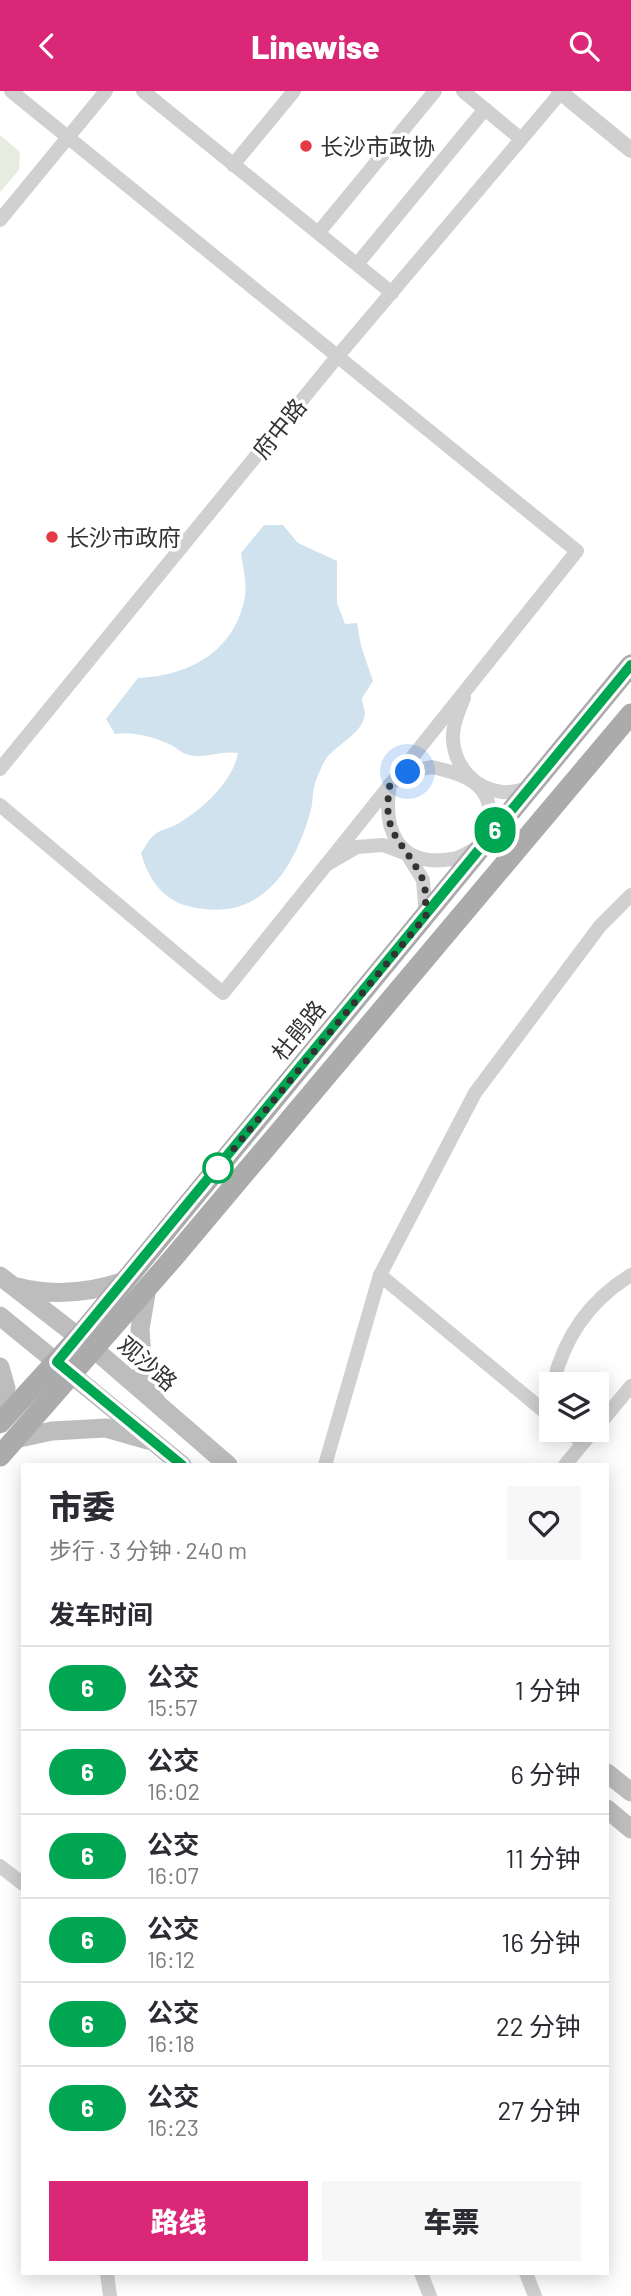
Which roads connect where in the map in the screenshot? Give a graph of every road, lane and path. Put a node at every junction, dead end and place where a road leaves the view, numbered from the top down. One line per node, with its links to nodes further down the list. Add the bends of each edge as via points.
1 (11, 91): 9 (street)
2 (106, 91): 9 (street)
3 (143, 91): 12 (street)
4 (294, 91): 12 (street)
5 (435, 91): 14 (street)
6 (463, 91): 8 (street)
7 (561, 91): 10 (street, 府中路); 11 (street)
8 (485, 109): 10 (street); 15 (street)
9 (67, 138): 13 (street); 17 (street)
10 (522, 139): 16 (street, 府中路)
11 (631, 150)
12 (233, 165): 14 (street)
13 (0, 220)
14 (319, 232): 15 (street)
15 (358, 263): 16 (street)
16 (392, 293): 17 (street, 府中路)
17 (337, 357): 19 (street, via 577,551); 21 (street, 府中路)
18 (631, 665): 24 (main road, 杜鹃路)
19 (467, 688): 22 (street); 23 (street, via 453,740 461,768)
20 (631, 714): 35 (main road, 杜鹃路)
21 (0, 769)
22 (390, 784): 23 (street, via 408,772 432,767 454,772); 27 (street, via 387,819); 28 (street)
23 (479, 786): 24 (street, via 503,792); 26 (street, via 489,807)
24 (529, 788): 26 (main road, 杜鹃路)
25 (0, 805): 28 (street, via 223,993)
26 (481, 846): 27 (street, via 453,860); 30 (main road, 杜鹃路)
27 (407, 855): 28 (street, via 383,845 357,847); 30 (street, via 423,880)
28 (326, 865)
29 (631, 895): 31 (street, via 600,926 475,1093)
30 (426, 916): 34 (main road, 杜鹃路)
31 (380, 1275): 43 (street); 53 (street)
32 (631, 1275): 40 (street, via 609,1289 580,1321)
33 (7, 1281): 34 (main road, via 34,1292 64,1294); 37 (main road, 观沙路)
34 (125, 1281): 37 (main road, 杜鹃路)
35 (147, 1288): 37 (main road, 杜鹃路); 42 (main road, via 139,1329 144,1373)
36 (0, 1316): 39 (main road)
37 (86, 1344): 39 (main road, 杜鹃路); 42 (main road, 观沙路)
38 (0, 1367): 45 (main road, via 6,1388)
39 (64, 1368): 46 (main road, 杜鹃路); 47 (main road, 杜鹃路); 48 (main road)
40 (556, 1372)
41 (631, 1387): 44 (street)
42 (159, 1405): 52 (main road, 观沙路)
43 (539, 1407)
44 (609, 1413)
45 (0, 1414)
46 (0, 1423)
47 (15, 1439): 48 (main road, via 52,1431 106,1429); 50 (main road, 杜鹃路)
48 (153, 1441): 51 (main road)
49 (583, 1443): 54 (street)
50 (0, 1456)
51 (180, 1463)
52 (226, 1463)
53 (326, 1463)
54 (567, 1463)
55 (609, 1775): 56 (main road)
56 (631, 1792)
57 (609, 1811): 58 (main road)
58 (631, 1829)
59 (0, 1866): 60 (street)
60 (21, 1882)
61 (107, 2275): 64 (street)
62 (422, 2275): 65 (street)
63 (527, 2275): 66 (street)
64 (110, 2296)
65 (430, 2296)
66 (536, 2296)

